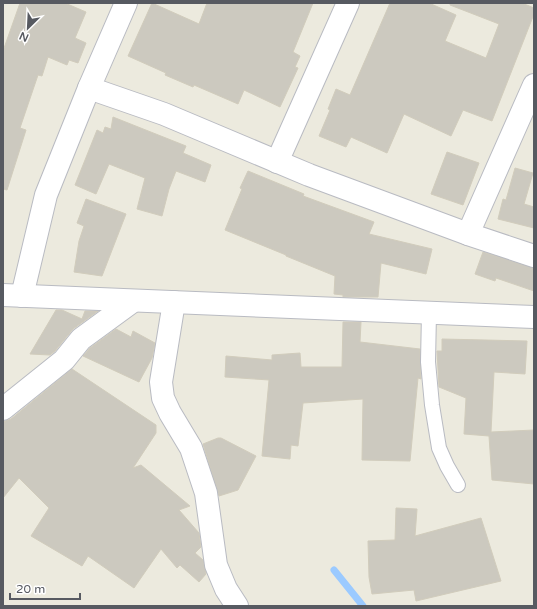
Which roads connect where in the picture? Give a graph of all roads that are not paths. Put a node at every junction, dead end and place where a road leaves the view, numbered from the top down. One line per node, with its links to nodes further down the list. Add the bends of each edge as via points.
1 (126, 3): 4 (street)
2 (348, 3): 5 (street)
3 (534, 85): 6 (street)
4 (89, 88): 5 (street, via 164,114); 8 (street, via 46,195)
5 (277, 162): 6 (street)
6 (468, 234): 7 (street)
7 (534, 256)
8 (12, 296): 9 (street)
9 (132, 301): 10 (street); 13 (street, via 81,339 64,360)
10 (174, 302): 11 (street); 15 (street, via 161,382 163,398 191,448 206,493 216,566)
11 (429, 313): 12 (street); 14 (lane, via 428,362 439,448)
12 (534, 317)
13 (3, 409)
14 (458, 485)
15 (237, 606)

